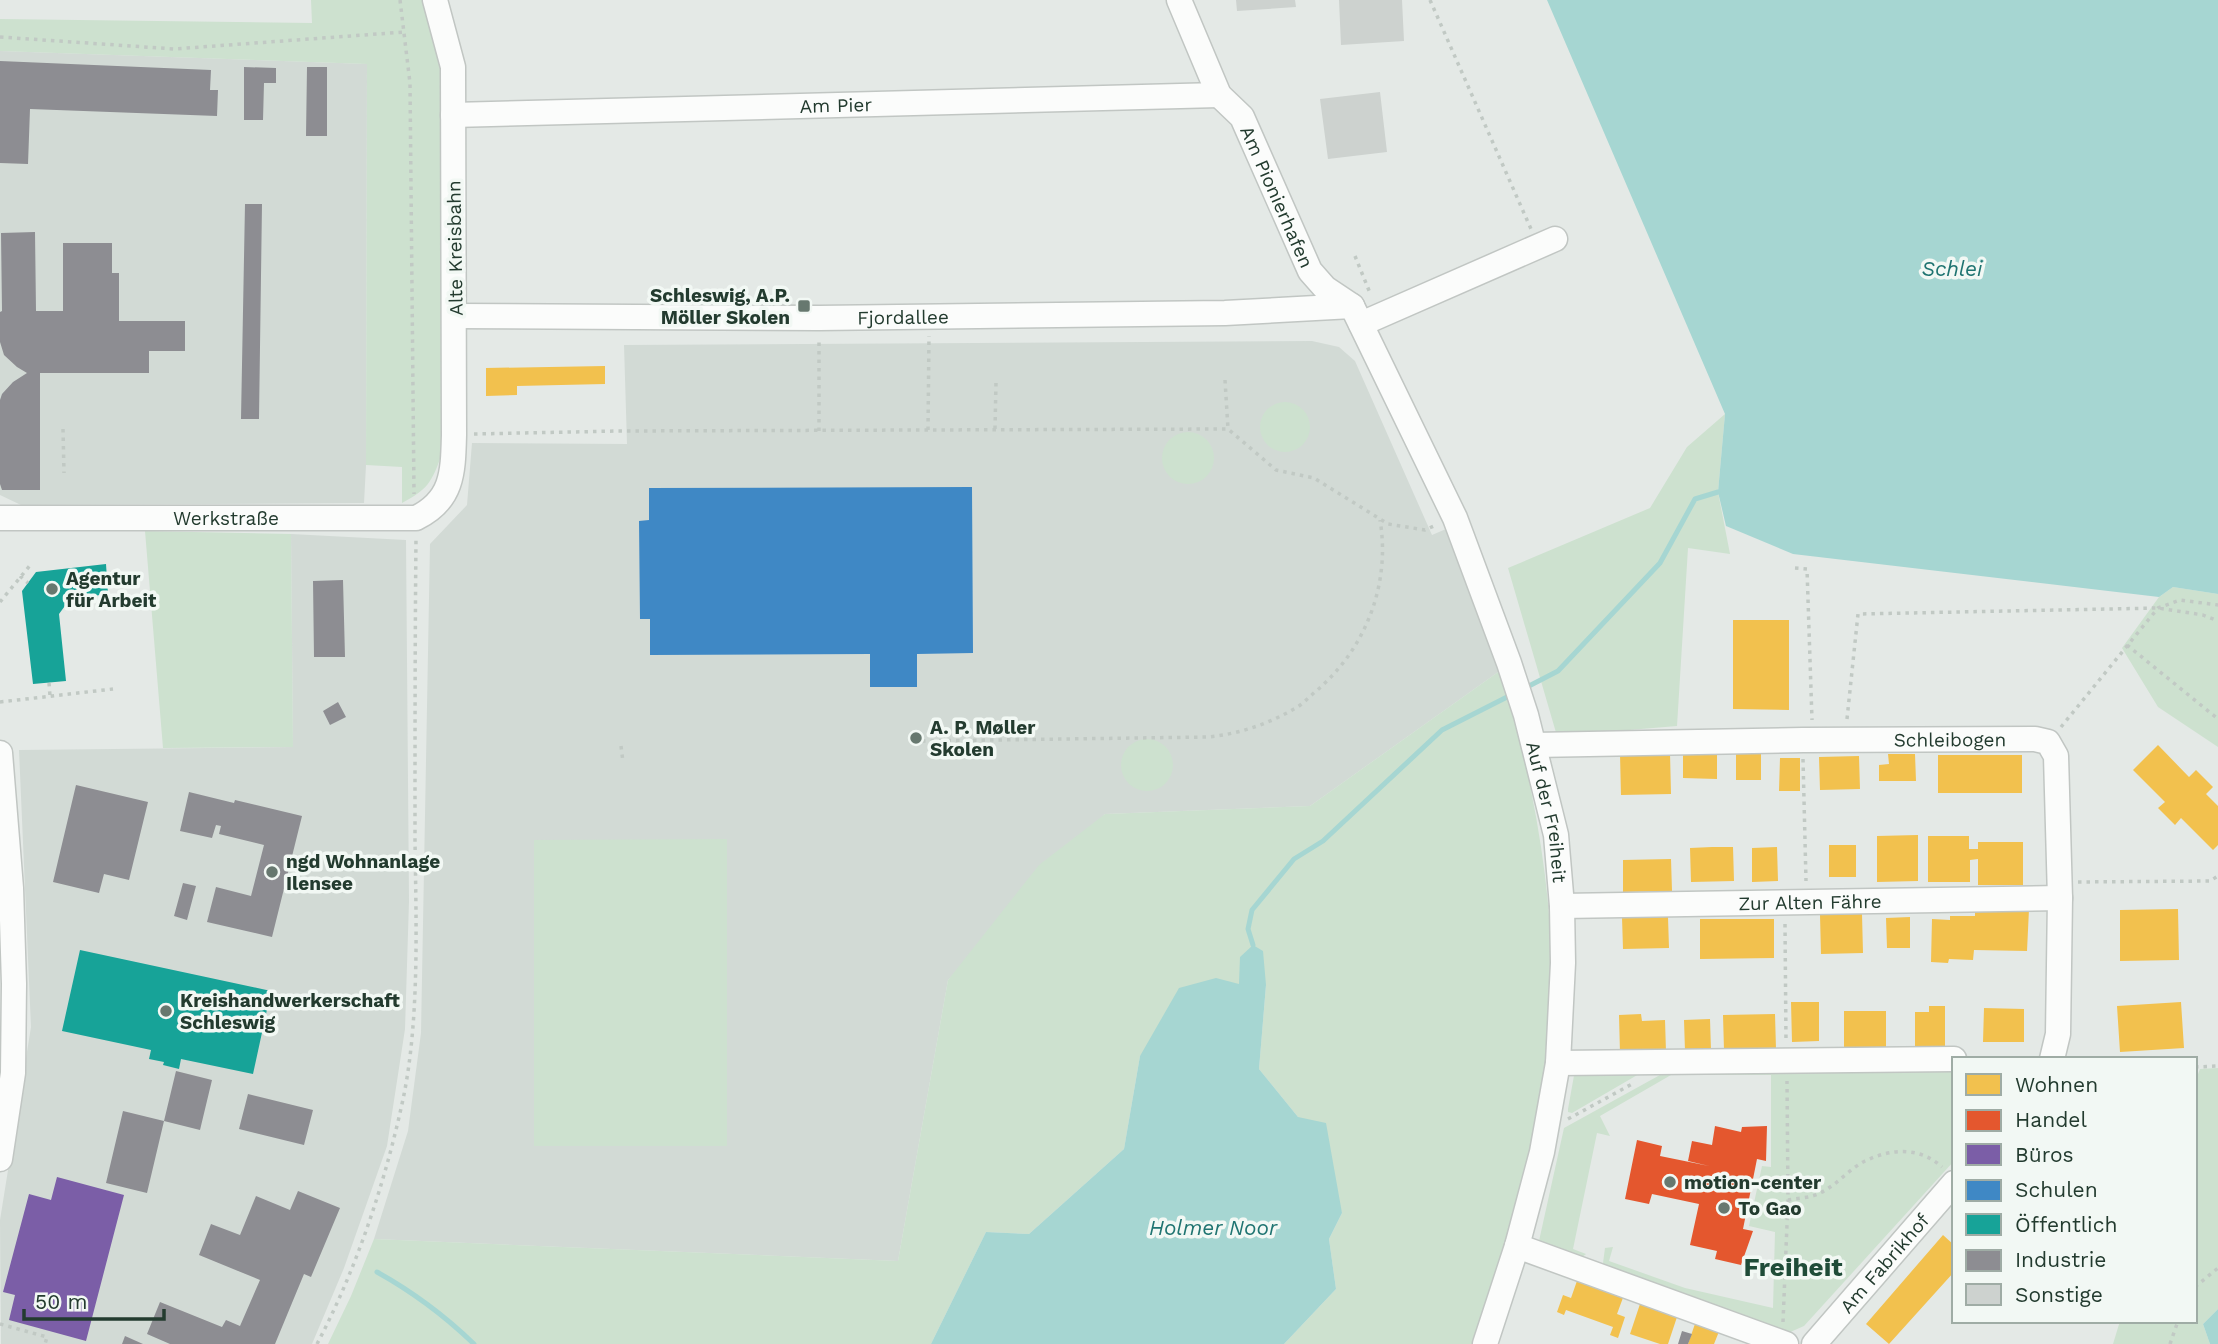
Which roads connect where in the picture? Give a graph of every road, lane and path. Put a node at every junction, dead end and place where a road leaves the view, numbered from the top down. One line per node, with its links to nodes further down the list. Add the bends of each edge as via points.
1 (400, 0): 5 (path)
2 (435, 0): 8 (street, Alte Kreisbahn, via 453,67)
3 (1179, 0): 7 (street, Am Pionierhafen)
4 (1430, 0): 9 (path)
5 (405, 32): 6 (path, via 174,50); 24 (path, via 410,83)
6 (0, 37)
7 (1219, 95): 8 (street, Am Pier); 10 (street, Am Pionierhafen, via 1242,117 1310,271)
8 (453, 116): 11 (street, Alte Kreisbahn)
9 (1547, 243): 10 (street)
10 (1357, 315): 12 (street, Fjordallee); 25 (street, Auf der Freiheit)
11 (455, 316): 13 (street, Fjordallee); 21 (street, Alte Kreisbahn)
12 (929, 317): 13 (street, Fjordallee); 18 (path)
13 (820, 318): 20 (path)
14 (1225, 380): 17 (path)
15 (996, 382): 19 (path)
16 (63, 429): 22 (path)
17 (1228, 429): 19 (path); 26 (path, via 1276,470 1314,478)
18 (928, 430): 19 (path); 20 (path)
19 (995, 430)
20 (819, 431): 21 (path)
21 (454, 435): 24 (street, Alte Kreisbahn, via 453,472 444,497)
22 (64, 473)
23 (0, 517): 24 (street, Werkstraße)
24 (416, 518): 71 (path, via 412,1029 402,1103 379,1189 350,1273)
25 (1455, 518): 26 (path, via 1425,530); 46 (street, Auf der Freiheit, via 1509,663)
26 (1380, 520): 43 (path, via 1384,551 1380,579 1363,633 1329,680 1297,708 1268,723 1208,737)
27 (32, 563): 29 (path)
28 (1795, 568): 42 (path, via 1807,569)
29 (20, 576): 30 (path); 31 (path)
30 (28, 583)
31 (0, 602)
32 (2218, 605): 33 (path, via 2180,600)
33 (2158, 608): 34 (path); 35 (path); 41 (path, via 1858,614)
34 (2218, 621)
35 (2127, 645): 40 (path); 44 (path)
36 (49, 683): 38 (path)
37 (113, 689): 38 (path)
38 (50, 696): 39 (path)
39 (0, 702)
40 (2218, 719)
41 (1845, 739): 42 (street, Schleibogen); 44 (street, Schleibogen)
42 (1808, 740): 46 (street, Schleibogen); 51 (path)
43 (922, 741)
44 (2048, 742): 50 (street, via 2056,756)
45 (621, 746): 48 (path)
46 (1534, 746): 52 (street, Auf der Freiheit, via 1556,835)
47 (0, 753): 61 (street, via 11,888 14,1012 13,1073)
48 (623, 762)
49 (2218, 876): 50 (path, via 2210,881)
50 (2059, 890): 51 (street, Zur Alten Fähre); 53 (street, via 2058,1034)
51 (1796, 903): 52 (street, Zur Alten Fähre); 55 (path)
52 (1562, 906): 57 (street, Auf der Freiheit)
53 (2052, 1057)
54 (1952, 1059): 55 (street)
55 (1787, 1061): 56 (street); 63 (path)
56 (1665, 1062): 57 (street); 60 (path)
57 (1558, 1063): 64 (street, Auf der Freiheit, via 1542,1152)
58 (2218, 1066): 59 (path)
59 (2197, 1067)
60 (1560, 1123)
61 (0, 1158)
62 (1949, 1176): 63 (path, via 1923,1153 1889,1153 1864,1162 1817,1195); 73 (street, Am Fabrikhof)
63 (1787, 1200): 69 (path)
64 (1517, 1246): 69 (street); 72 (street, Auf der Freiheit)
65 (2218, 1268): 66 (path)
66 (2197, 1285)
67 (2177, 1323): 74 (path)
68 (0, 1324): 70 (path, via 47,1337)
69 (1782, 1343)
70 (45, 1344)
71 (317, 1344)
72 (1485, 1344)
73 (1814, 1344)
74 (2170, 1344)

